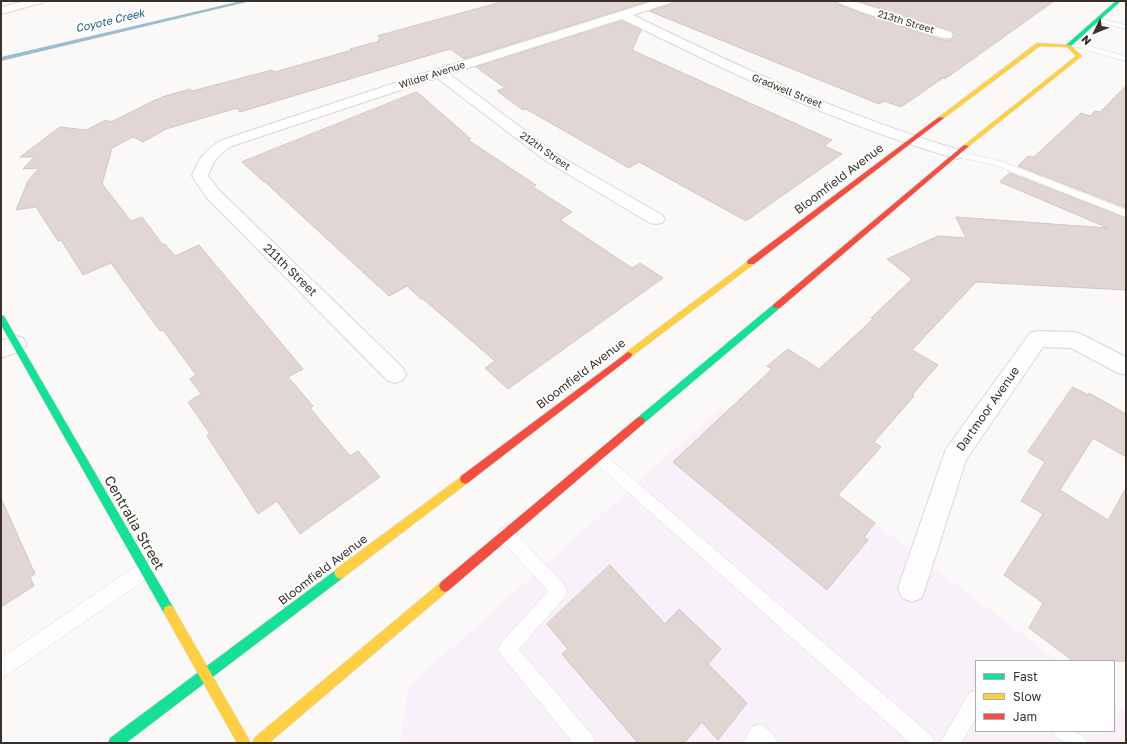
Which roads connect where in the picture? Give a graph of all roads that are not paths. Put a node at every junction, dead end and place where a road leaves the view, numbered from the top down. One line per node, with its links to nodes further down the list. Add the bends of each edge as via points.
1 (38, 1): 5 (street)
2 (666, 1): 6 (street, Wilder Avenue)
3 (843, 1): 10 (street, 213th Street)
4 (1119, 1): 7 (street)
5 (1, 10)
6 (622, 14): 13 (street, Wilder Avenue); 14 (street, Gradwell Street, via 735,70)
7 (1115, 16): 8 (street)
8 (1097, 20): 9 (lane); 11 (street)
9 (1126, 27)
10 (947, 35)
11 (1070, 44): 12 (lane); 14 (street, Bloomfield Avenue, via 1039,44); 15 (street, via 1079,56)
12 (1126, 59)
13 (439, 73): 16 (street, Wilder Avenue, via 227,143 212,152); 18 (street, 212th Street, via 552,158)
14 (910, 141): 15 (street, Gradwell Street); 28 (street, Bloomfield Avenue)
15 (957, 154): 17 (lane, via 998,163); 23 (street)
16 (205, 161): 22 (street, 211th Street, via 200,176 213,194)
17 (1126, 214)
18 (656, 219)
19 (1, 318): 20 (street, Centralia Street)
20 (8, 347): 25 (street, Centralia Street)
21 (1126, 367): 26 (street, Dartmoor Avenue, via 1074,340 1037,339 955,456)
22 (395, 374)
23 (598, 457): 24 (street); 37 (lane)
24 (506, 534): 33 (street); 34 (lane, via 559,591 507,649)
25 (145, 570): 27 (lane); 28 (street, Centralia Street)
26 (912, 588)
27 (1, 668)
28 (206, 675): 31 (street, Bloomfield Avenue); 32 (street, Centralia Street)
29 (975, 702): 38 (lane)
30 (1063, 732): 39 (lane)
31 (116, 743)
32 (244, 743)
33 (258, 743)
34 (586, 743)
35 (753, 743): 36 (lane, via 759,734)
36 (768, 743)
37 (925, 743)
38 (950, 743)
39 (1077, 743)

